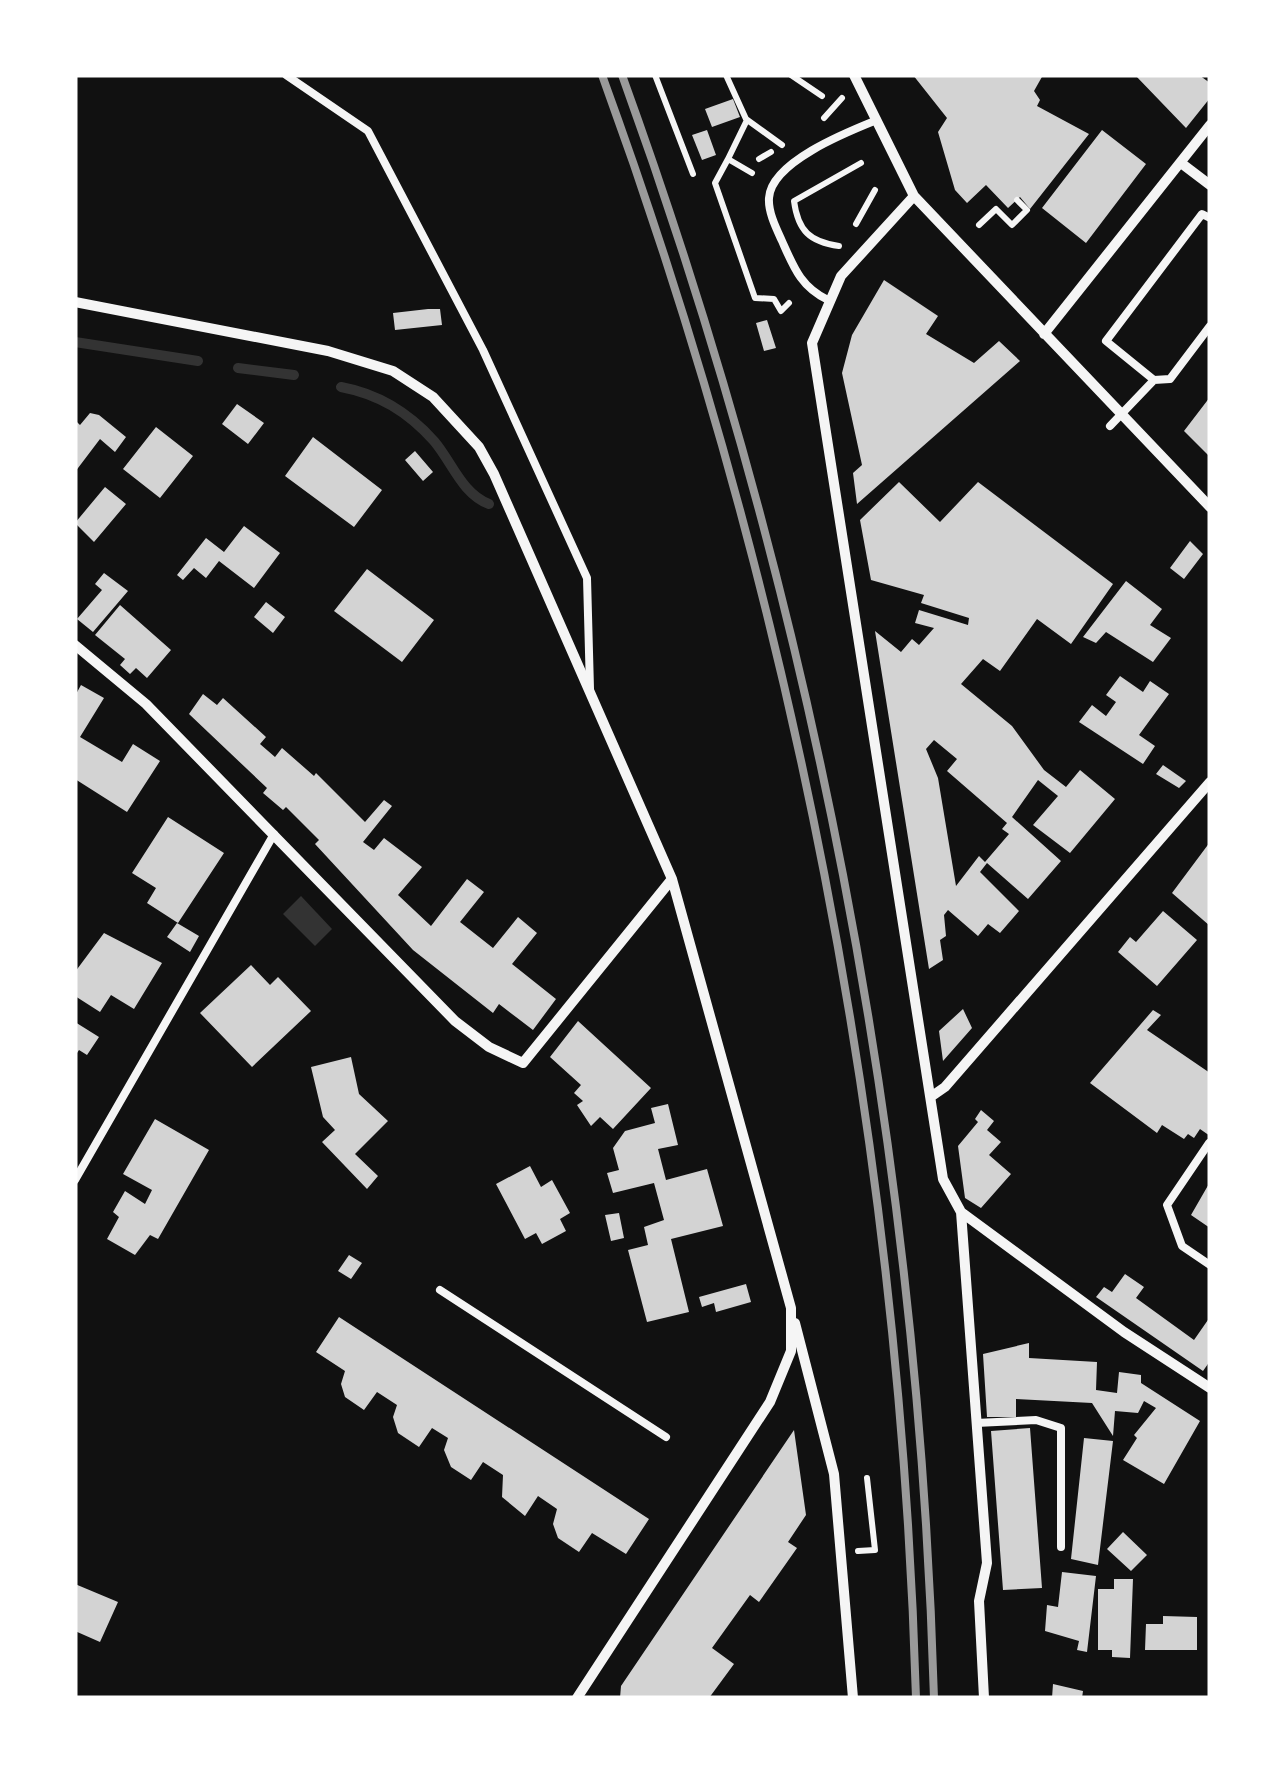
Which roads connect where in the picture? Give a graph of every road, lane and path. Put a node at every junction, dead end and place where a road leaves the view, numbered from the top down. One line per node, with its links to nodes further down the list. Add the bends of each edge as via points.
1 (286, 75): 36 (lane, via 368,130 483,350 587,578)
2 (655, 75): 17 (path)
3 (726, 75): 9 (path)
4 (790, 75): 7 (path)
5 (854, 75): 10 (street)
6 (845, 93): 8 (path)
7 (822, 96)
8 (830, 113)
9 (747, 120): 12 (path); 13 (path)
10 (877, 120): 20 (street); 26 (lane, via 787,165 770,189 770,211 794,268 804,286)
11 (1210, 124): 15 (street)
12 (782, 145)
13 (728, 159): 16 (path); 28 (path, via 715,183 756,298 774,299 780,311)
14 (861, 163): 25 (path, via 794,201 797,223 811,240 838,247)
15 (1181, 163): 18 (street); 30 (street)
16 (752, 173)
17 (693, 174)
18 (1210, 185)
19 (874, 190): 24 (path)
20 (914, 196): 26 (street, via 841,276); 30 (street)
21 (1017, 200): 23 (path, via 1027,210 1012,225 996,210)
22 (1210, 218): 31 (lane, via 1202,214 1106,341)
23 (980, 225)
24 (852, 231)
25 (845, 239)
26 (828, 300): 40 (street, via 812,343)
27 (75, 302): 36 (street, via 341,354 393,371 433,397 479,447 494,474)
28 (789, 303)
29 (1210, 326): 31 (lane, via 1170,378)
30 (1044, 334): 32 (street)
31 (1154, 380): 32 (lane)
32 (1122, 415): 33 (lane); 34 (street)
33 (1110, 426)
34 (1210, 507)
35 (75, 646): 38 (street, via 146,704)
36 (590, 694): 39 (street)
37 (1210, 782): 40 (street)
38 (274, 834): 39 (street, via 455,1021 523,1063); 42 (lane)
39 (672, 879): 46 (street)
40 (932, 1096): 43 (street, via 942,1179)
41 (1209, 1143): 44 (lane, via 1167,1205 1182,1246)
42 (75, 1180)
43 (960, 1212): 47 (street); 48 (street)
44 (1210, 1264)
45 (440, 1290): 49 (lane)
46 (791, 1308): 52 (street, via 822,1414); 53 (street, via 791,1351 778,1388)
47 (1210, 1388)
48 (976, 1423): 51 (lane, via 1036,1420 1061,1428); 55 (street, via 986,1563 980,1601)
49 (666, 1437)
50 (867, 1478): 52 (path, via 875,1550)
51 (1061, 1547)
52 (842, 1552): 54 (street)
53 (577, 1698)
54 (854, 1698)
55 (984, 1698)

